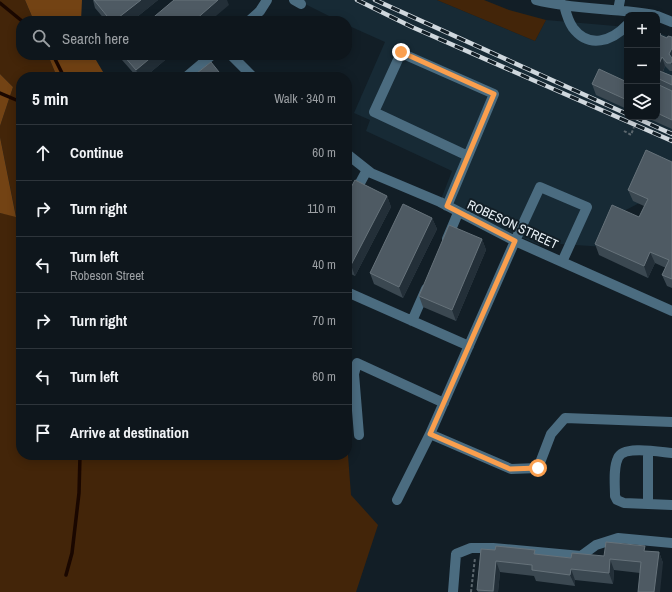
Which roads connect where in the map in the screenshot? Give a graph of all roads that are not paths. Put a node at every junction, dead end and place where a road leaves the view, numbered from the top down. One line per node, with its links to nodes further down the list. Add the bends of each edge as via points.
1 (267, 0): 6 (street)
2 (536, 0): 3 (street)
3 (564, 5): 4 (street); 9 (street, via 574,29 582,36 596,41 608,40)
4 (619, 5): 5 (street)
5 (633, 12)
6 (254, 16)
7 (660, 17): 8 (street)
8 (672, 22)
9 (624, 27)
10 (206, 60): 12 (street)
11 (236, 60): 13 (street)
12 (192, 72)
13 (248, 72)
14 (468, 156): 14 (street, via 494,94 401,52 374,112); 18 (street)
15 (352, 158): 16 (street, ROBESON STREET)
16 (367, 170): 17 (street); 18 (street, ROBESON STREET)
17 (352, 198)
18 (447, 206): 19 (street, ROBESON STREET)
19 (458, 213): 20 (street, ROBESON STREET); 21 (street)
20 (515, 241): 22 (street, ROBESON STREET); 22 (street, via 540,187 587,207); 27 (street)
21 (443, 249)
22 (562, 262): 25 (street, ROBESON STREET)
23 (430, 278): 26 (street)
24 (352, 294): 26 (street)
25 (672, 311)
26 (412, 321): 27 (street)
27 (469, 346): 28 (street)
28 (444, 403): 30 (street); 31 (street, via 357,363 354,374)
29 (672, 422): 30 (street, via 565,418 551,434 538,468 510,469)
30 (430, 434): 34 (street)
31 (359, 435)
32 (648, 451): 33 (street); 35 (street); 35 (street, via 631,450 619,456 614,496 624,503)
33 (672, 453)
34 (397, 500)
35 (648, 504): 36 (street)
36 (672, 505)
37 (672, 543): 38 (street, via 618,538 596,545 581,556 470,548 456,554)
38 (453, 592)

